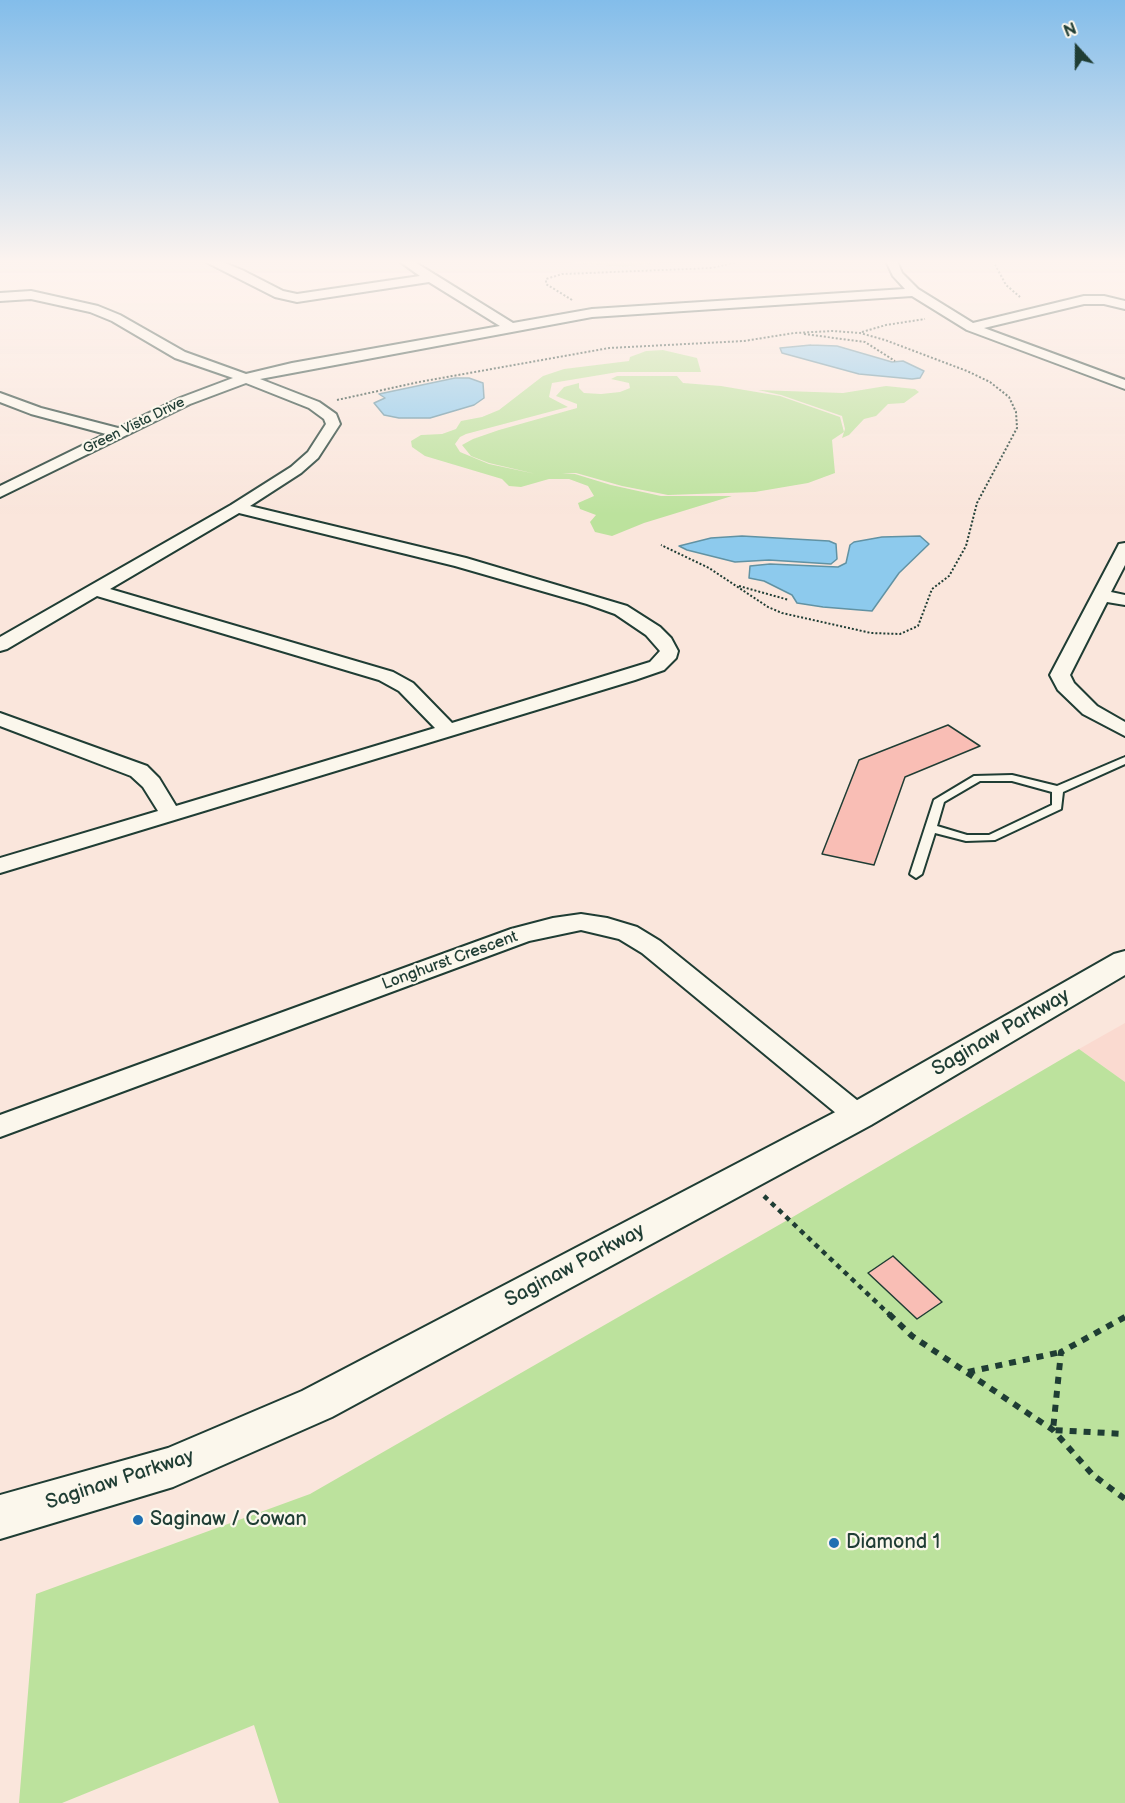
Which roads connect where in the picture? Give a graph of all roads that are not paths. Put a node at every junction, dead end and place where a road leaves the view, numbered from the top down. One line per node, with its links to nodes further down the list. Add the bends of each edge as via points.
1 (163, 345): 4 (street)
2 (408, 345): 4 (street, Green Vista Drive)
3 (1019, 345): 5 (street)
4 (246, 378): 7 (street, Green Vista Drive, via 185,400); 9 (street, via 314,405 333,424 304,463)
5 (1125, 385)
6 (0, 398): 7 (street)
7 (119, 434): 8 (street, Green Vista Drive)
8 (0, 492)
9 (237, 508): 11 (street); 16 (street, via 460,562 593,600 621,610 653,631 669,651 666,658 647,669)
10 (1125, 549): 12 (street)
11 (96, 590): 14 (street); 16 (street, via 386,676 406,687)
12 (1100, 595): 13 (street); 17 (street, via 1060,675 1065,686 1090,710)
13 (1125, 600)
14 (0, 645)
15 (0, 719): 20 (street, via 139,771)
16 (448, 730): 20 (street)
17 (1125, 730)
18 (1125, 760): 19 (lane)
19 (1058, 789): 21 (lane, via 1057,807 991,838 966,838); 21 (lane, via 1012,778 978,778 939,800)
20 (170, 813): 22 (street)
21 (931, 828): 23 (lane)
22 (0, 866)
23 (916, 874)
24 (1125, 961): 25 (street, Saginaw Parkway)
25 (858, 1116): 26 (street, Longhurst Crescent, via 651,947 628,933 581,922 520,935); 27 (street, Saginaw Parkway, via 317,1404 173,1467)
26 (0, 1126)
27 (0, 1517)

